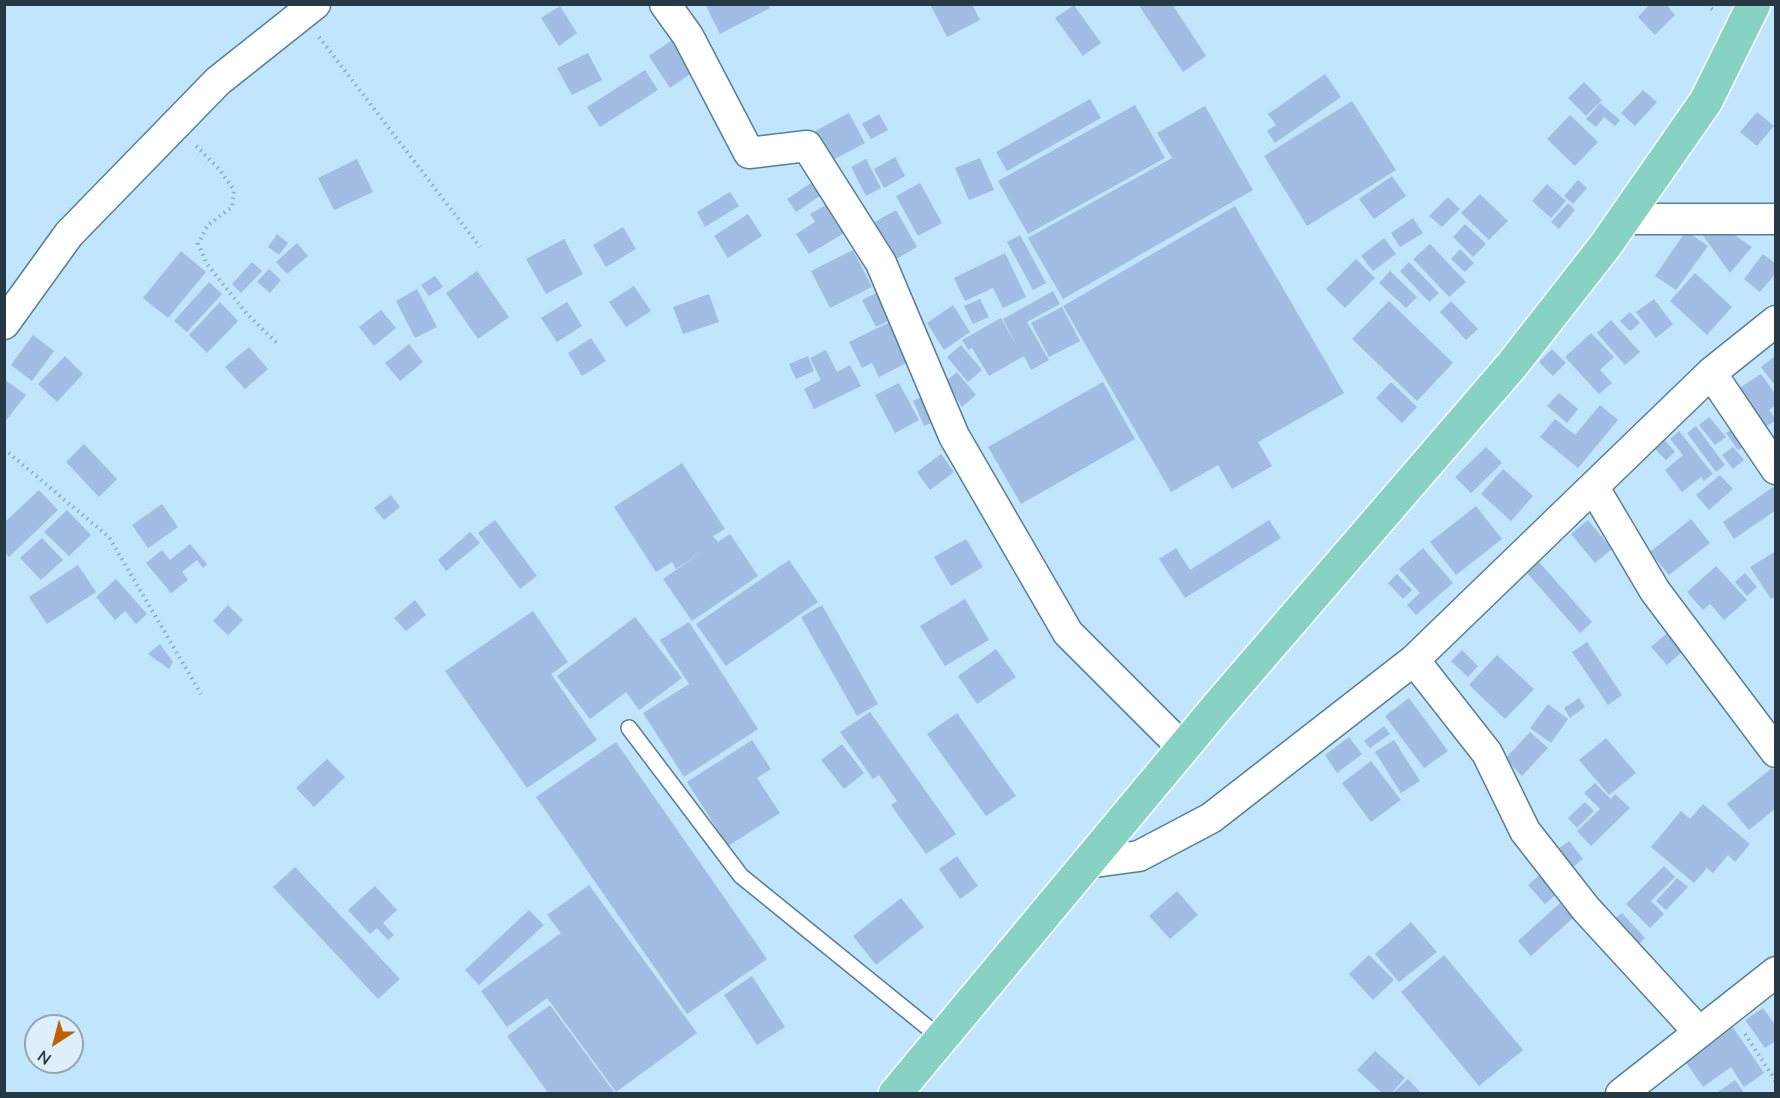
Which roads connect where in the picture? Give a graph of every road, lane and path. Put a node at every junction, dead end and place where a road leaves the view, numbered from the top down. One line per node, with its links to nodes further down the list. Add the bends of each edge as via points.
1 (665, 4): 18 (street, via 688,36 749,153 807,146 881,263 954,436 1068,633)
2 (1754, 4): 5 (main road, via 1706,101)
3 (309, 10): 4 (street, via 218,81); 7 (path)
4 (176, 125): 9 (street, via 69,234); 10 (path, via 234,190 232,207 208,225 198,244 207,264)
5 (1624, 219): 6 (street); 18 (main road, via 1512,365 1374,521)
6 (1776, 219)
7 (480, 247)
8 (1776, 321): 11 (street)
9 (4, 324)
10 (277, 344)
11 (1711, 374): 13 (street); 14 (street)
12 (4, 449): 16 (path, via 109,537)
13 (1776, 469)
14 (1594, 488): 15 (street); 19 (street, via 1655,591)
15 (1414, 660): 20 (street, via 1211,818 1139,856); 23 (street, via 1487,753 1525,831 1586,909)
16 (201, 694)
17 (629, 728): 24 (lane, via 741,876)
18 (1183, 748): 20 (main road)
19 (1776, 752)
20 (1088, 863): 24 (main road)
21 (1776, 972): 22 (street)
22 (1728, 1008): 23 (street); 25 (path)
23 (1698, 1031): 27 (street)
24 (942, 1039): 26 (main road)
25 (1776, 1081)
26 (895, 1094)
27 (1621, 1094)

